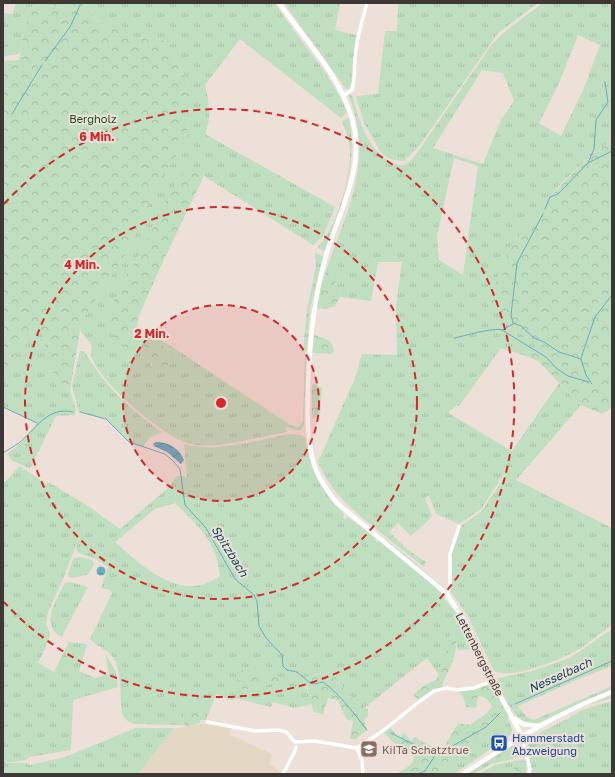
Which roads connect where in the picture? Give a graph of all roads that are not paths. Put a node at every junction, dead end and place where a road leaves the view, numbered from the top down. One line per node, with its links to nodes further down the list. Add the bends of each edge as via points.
1 (279, 3): 3 (street, Lettenbergstraße, via 328,68)
2 (367, 3): 3 (street, via 354,60 354,84 352,90)
3 (344, 94): 5 (street, Lettenbergstraße, via 355,132 356,156 349,190 318,284 312,316 308,392 309,446 317,472 337,503)
4 (459, 527): 5 (street, via 450,554 450,586)
5 (446, 594): 6 (street, Lettenbergstraße, via 467,624)
6 (492, 681): 8 (street, Lettenbergstraße); 13 (street, via 474,688 447,688 434,691)
7 (612, 692): 10 (street)
8 (512, 717): 10 (street, via 523,724); 11 (street, Lettenbergstraße)
9 (207, 722): 12 (street, via 256,731 279,730 286,732)
10 (539, 726): 11 (street)
11 (522, 736): 16 (street); 17 (street)
12 (297, 743): 13 (street, via 314,741); 14 (street)
13 (357, 748): 15 (street)
14 (283, 774)
15 (363, 774)
16 (462, 774)
17 (529, 774)

